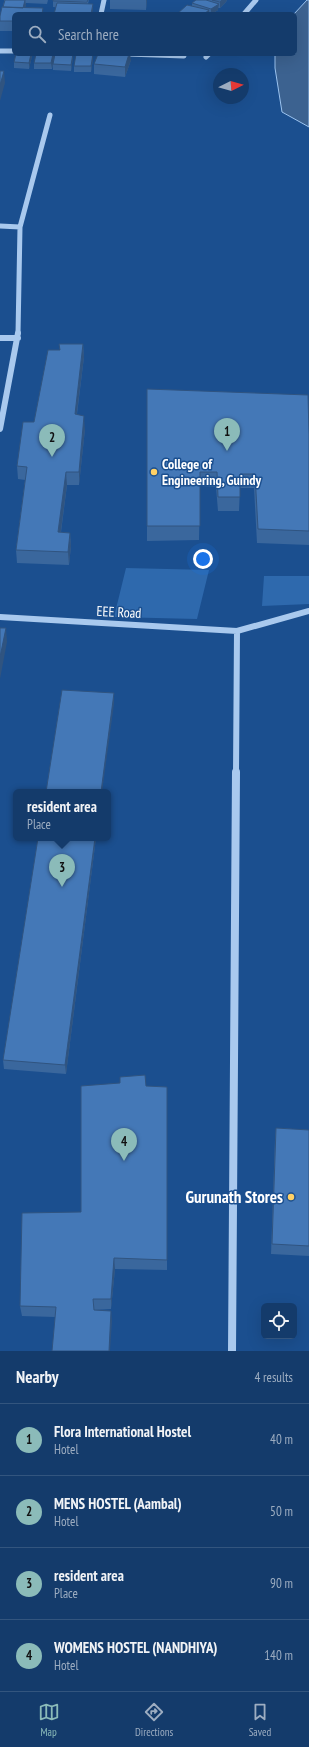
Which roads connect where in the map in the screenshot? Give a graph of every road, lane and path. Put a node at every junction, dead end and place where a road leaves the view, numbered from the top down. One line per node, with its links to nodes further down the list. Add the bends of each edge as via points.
1 (104, 0): 3 (street)
2 (256, 0): 4 (street)
3 (101, 12)
4 (246, 12)
5 (0, 51): 6 (street)
6 (12, 51)
7 (50, 115): 9 (street)
8 (0, 226): 9 (street)
9 (20, 227): 11 (street)
10 (0, 338): 11 (street)
11 (18, 338): 12 (street)
12 (0, 429)
13 (309, 610): 15 (street, EEE Road)
14 (0, 617): 15 (street, EEE Road)
15 (238, 631): 16 (street)
16 (232, 1351)

